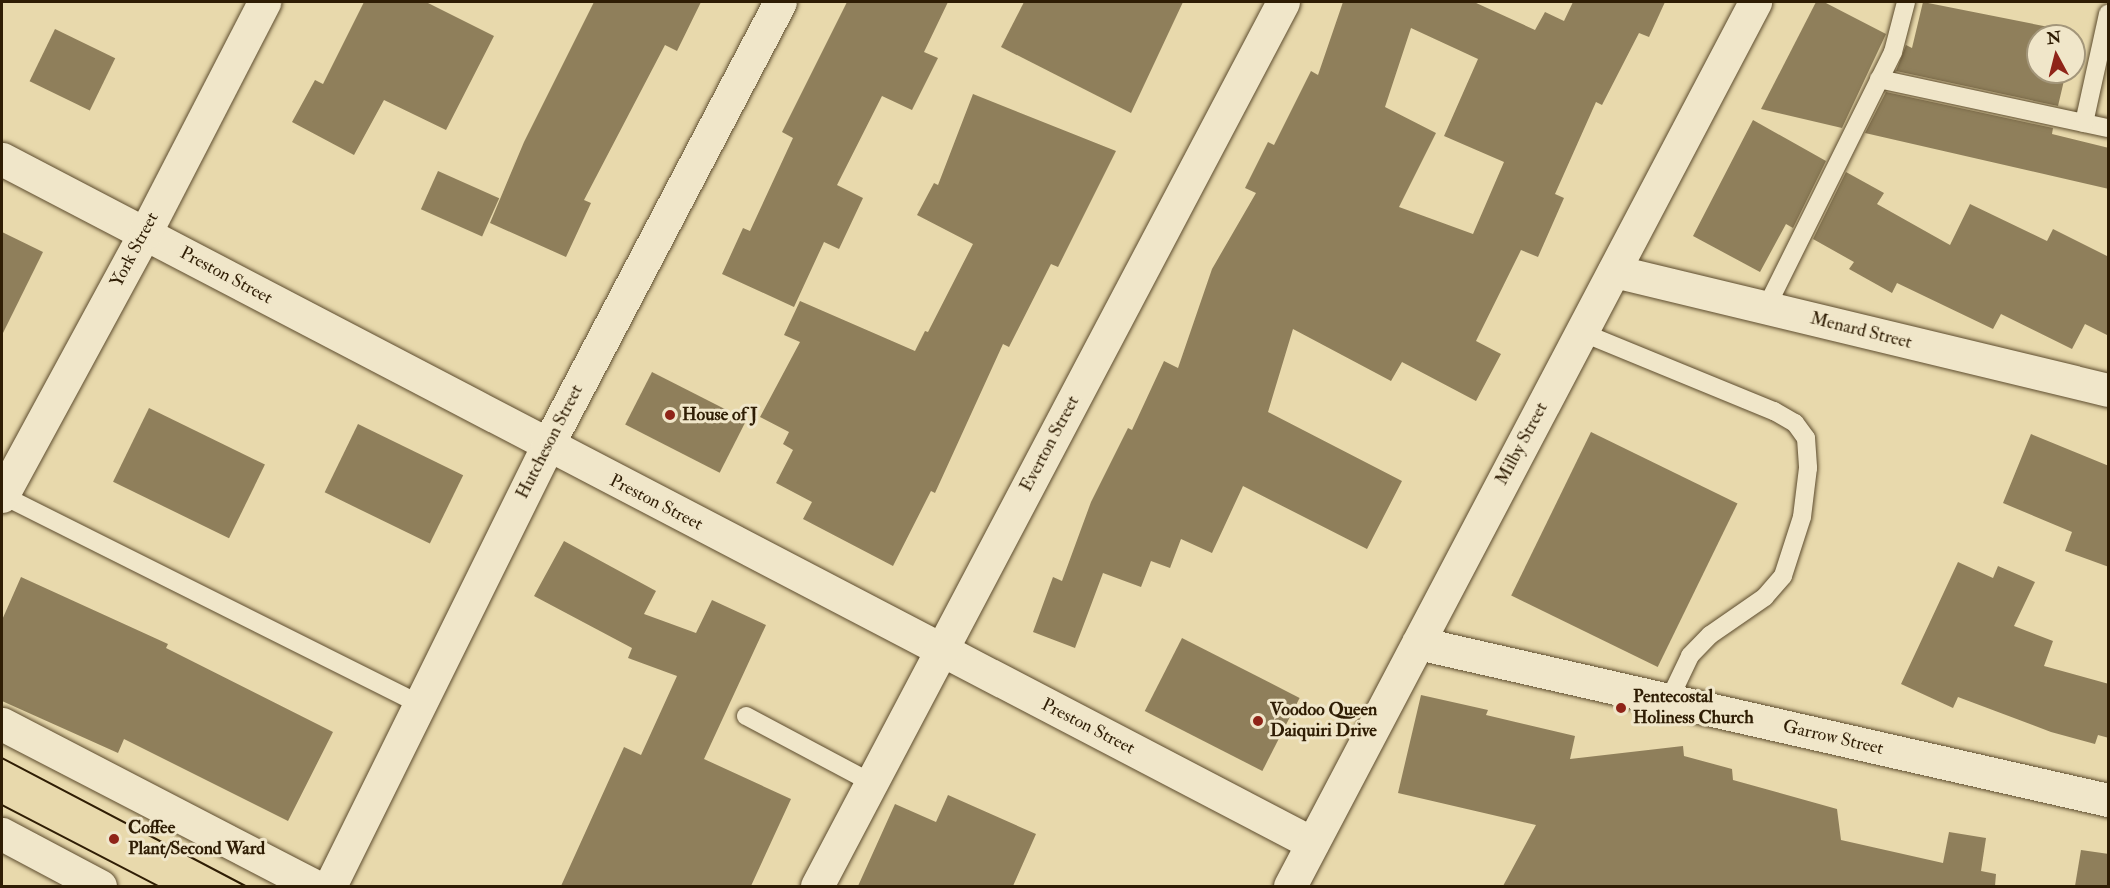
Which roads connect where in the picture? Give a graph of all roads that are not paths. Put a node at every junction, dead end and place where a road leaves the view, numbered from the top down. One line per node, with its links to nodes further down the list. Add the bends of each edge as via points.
1 (264, 2): 11 (street, York Street)
2 (780, 2): 16 (street, Hutcheson Street)
3 (1283, 2): 19 (street, Everton Street)
4 (1755, 2): 12 (street, Milby Street)
5 (1906, 2): 7 (lane, via 1900,34)
6 (2109, 14): 8 (lane)
7 (1879, 80): 8 (lane); 13 (lane)
8 (2084, 123): 9 (lane)
9 (2109, 128)
10 (2, 159): 11 (street, Preston Street)
11 (145, 233): 16 (street, Preston Street); 17 (street, York Street)
12 (1614, 271): 13 (street, Menard Street); 14 (street, Milby Street)
13 (1766, 308): 15 (street, Menard Street)
14 (1581, 332): 18 (street, Milby Street); 20 (lane, via 1774,411 1795,423 1806,438 1808,468 1802,517 1783,576 1765,597 1710,635 1690,656)
15 (2109, 390)
16 (547, 446): 19 (street, Preston Street); 21 (street, Hutcheson Street)
17 (2, 495): 21 (lane)
18 (1418, 643): 20 (street, Garrow Street); 27 (street, Milby Street)
19 (942, 651): 24 (street, Everton Street); 27 (street, Preston Street)
20 (1669, 700): 25 (street, Garrow Street)
21 (420, 704): 30 (street, Hutcheson Street)
22 (746, 716): 24 (lane)
23 (2, 724): 29 (street)
24 (872, 783): 31 (street, Everton Street)
25 (2109, 800)
26 (2, 834): 28 (street)
27 (1312, 843): 32 (street, Milby Street)
28 (100, 886)
29 (314, 886)
30 (330, 886)
31 (817, 886)
32 (1290, 886)

